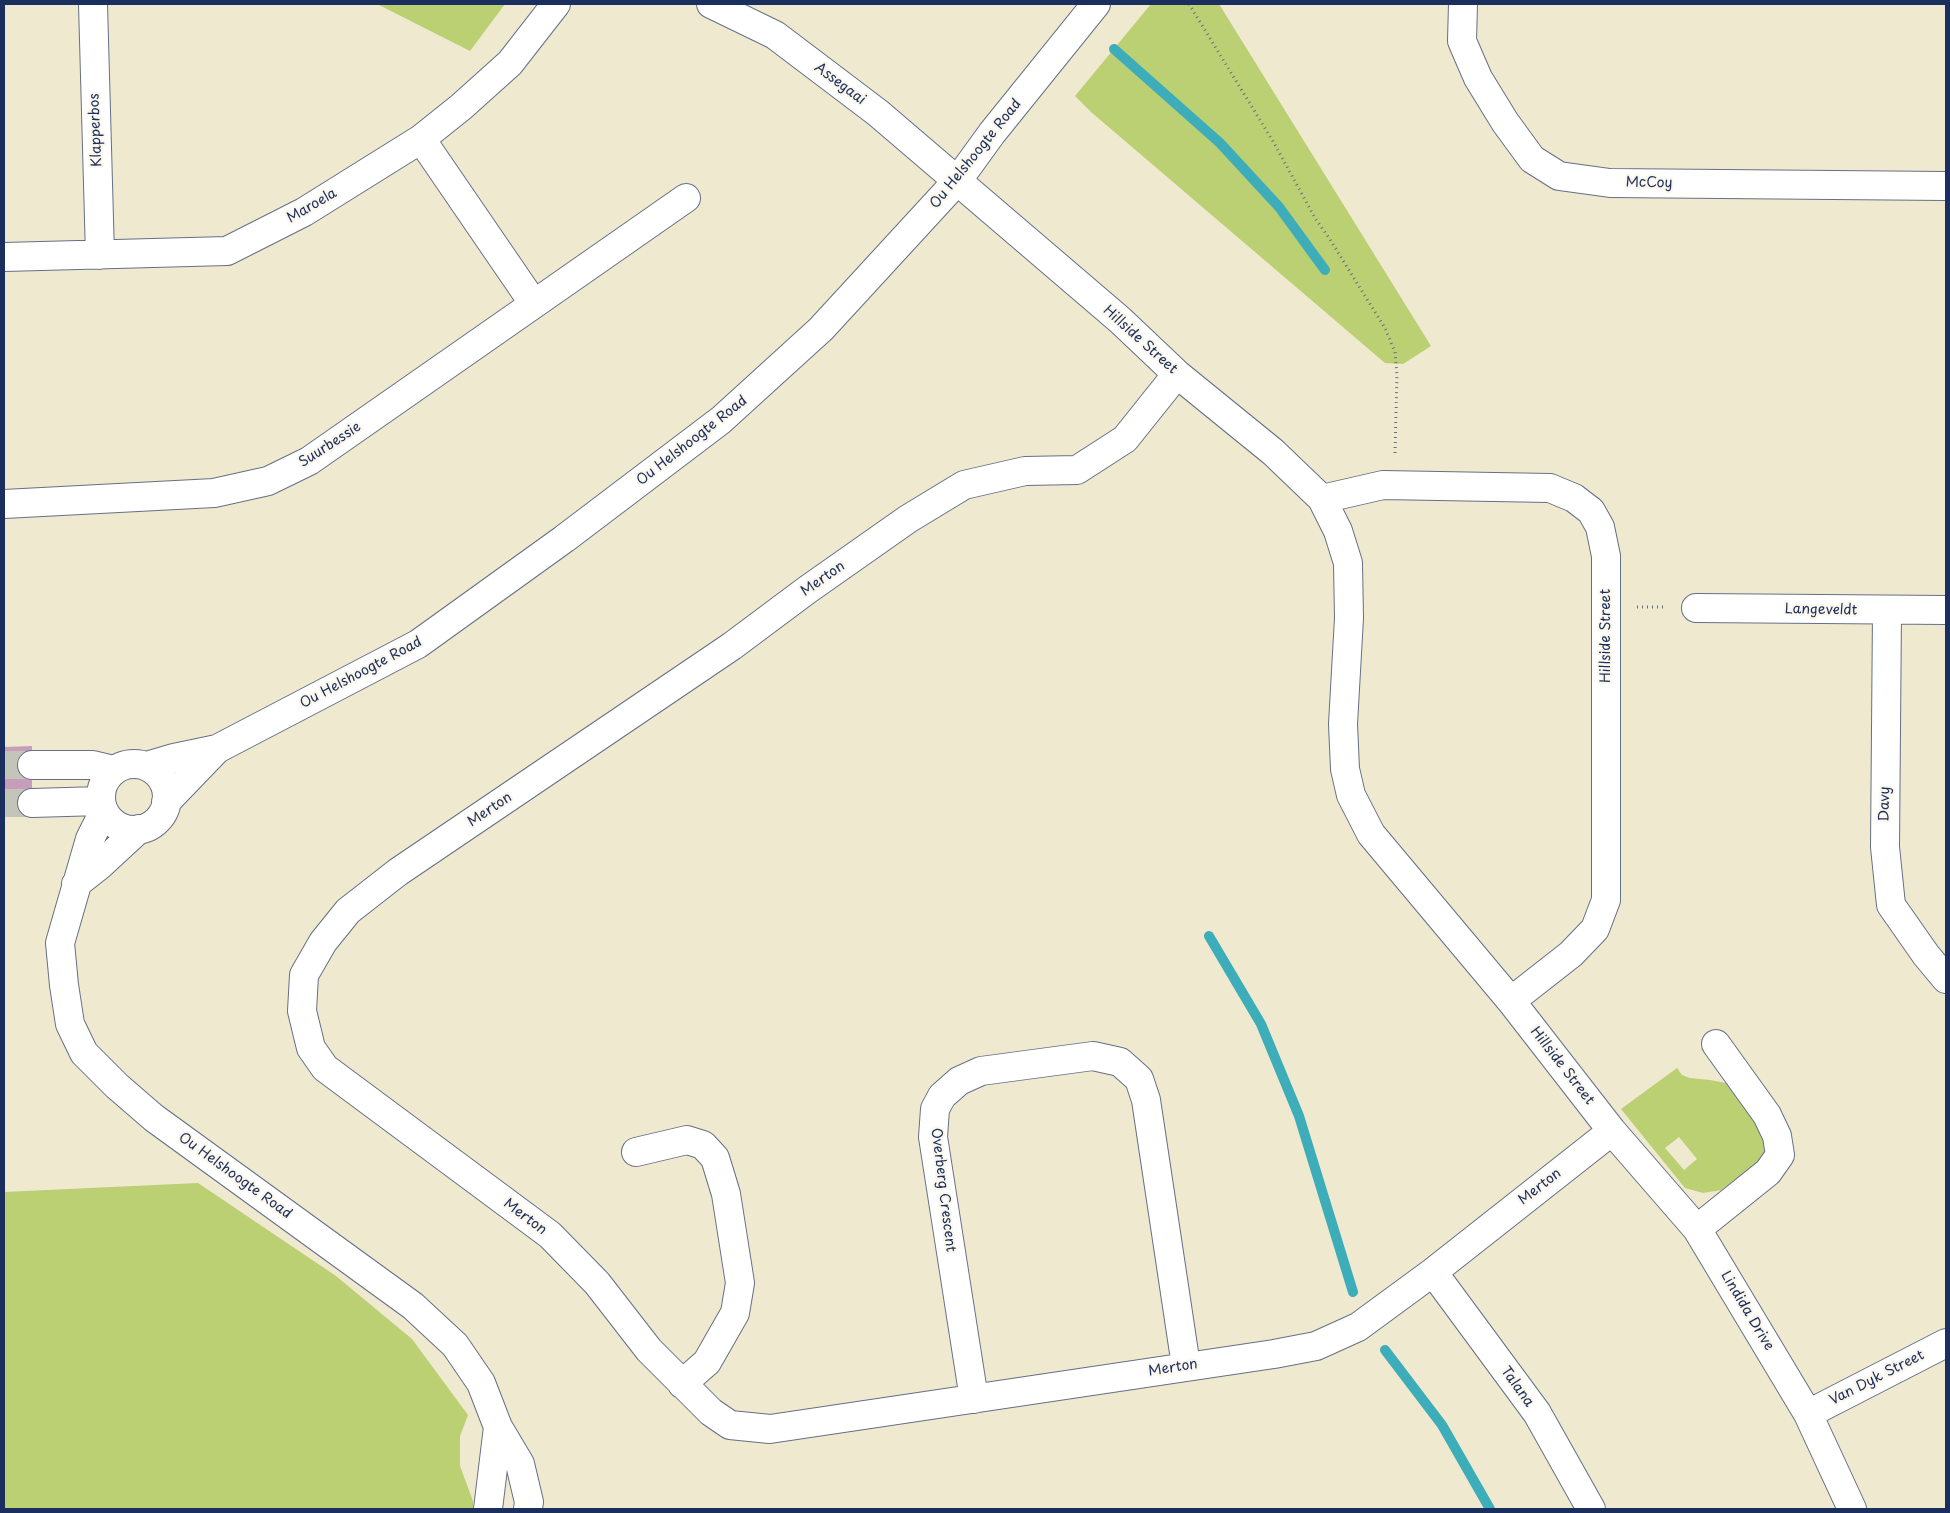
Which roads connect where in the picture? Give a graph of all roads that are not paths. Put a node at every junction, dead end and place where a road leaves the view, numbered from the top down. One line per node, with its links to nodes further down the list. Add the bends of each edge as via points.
1 (93, 4): 10 (street, Klapperbos)
2 (556, 4): 6 (street, Maroela, via 510,62)
3 (711, 4): 7 (street, Assegaai, via 775,35 878,113)
4 (1096, 4): 7 (street, Ou Helshoogte Road)
5 (1463, 4): 8 (street, McCoy, via 1462,41 1478,78 1532,159 1559,176 1610,183)
6 (421, 139): 10 (street, Maroela, via 304,212 227,251); 12 (street)
7 (958, 180): 13 (street, Hillside Street, via 1120,320); 19 (street, Ou Helshoogte Road, via 821,330 721,420 418,644)
8 (1946, 186)
9 (686, 198): 12 (street, Suurbessie)
10 (100, 255): 11 (street, Maroela)
11 (4, 258)
12 (534, 304): 15 (street, Suurbessie, via 309,461 268,481 214,493)
13 (1177, 374): 14 (street, Hillside Street, via 1273,452); 38 (street, Merton, via 1125,439 1077,470 1025,471 964,485 900,524 732,646 398,872 348,911 323,942 304,975 302,1011 311,1048 325,1068 550,1235 597,1283 649,1350)
14 (1322, 499): 30 (street, Hillside Street, via 1348,563 1349,618 1343,724 1345,769 1351,795 1371,834); 30 (street, Hillside Street, via 1383,485 1550,488 1574,498 1591,511 1600,527 1606,556 1606,900 1595,929 1571,954)
15 (4, 504)
16 (1696, 608): 18 (street, Langeveldt)
17 (1946, 610): 18 (street, Langeveldt)
18 (1887, 611): 29 (street, Davy, via 1885,847 1891,905)
19 (217, 749): 22 (street, Ou Helshoogte Road); 24 (street, Ou Helshoogte Road)
20 (32, 765): 21 (street)
21 (77, 765): 23 (street, via 93,764); 26 (street)
22 (147, 766): 23 (street, via 130,765); 24 (street, via 163,781)
23 (114, 770): 26 (street)
24 (166, 802): 27 (street, via 157,820)
25 (32, 803): 26 (street)
26 (94, 804): 27 (street, via 118,826); 28 (street, Ou Helshoogte Road, via 90,839)
27 (139, 829): 28 (street)
28 (76, 884): 41 (street, Ou Helshoogte Road, via 60,943 70,1024 84,1053 154,1118 413,1306 455,1346 481,1383)
29 (1946, 979)
30 (1511, 1001): 32 (street, Hillside Street)
31 (1716, 1044): 34 (street, via 1767,1115 1777,1136 1780,1155 1768,1172)
32 (1612, 1131): 34 (street, Lindida Drive); 35 (street, Merton)
33 (636, 1152): 38 (street, via 687,1140 703,1145 715,1158 726,1194 740,1283 735,1313 707,1362)
34 (1697, 1229): 40 (street, Lindida Drive)
35 (1433, 1272): 37 (street, Merton, via 1358,1327 1316,1346); 44 (street, Talana, via 1537,1414)
36 (1946, 1343): 40 (street, Van Dyk Street)
37 (1186, 1366): 39 (street, Merton); 39 (street, Overberg Crescent, via 1146,1100 1139,1079 1120,1062 1093,1056 981,1071 959,1081 942,1096 935,1108 933,1137)
38 (682, 1384): 39 (street, Merton, via 730,1425 770,1429)
39 (974, 1399)
40 (1808, 1414): 45 (street, Lindida Drive)
41 (498, 1427): 42 (street, Ou Helshoogte Road); 43 (street, Ou Helshoogte Road, via 520,1464)
42 (488, 1509)
43 (528, 1509)
44 (1591, 1509)
45 (1852, 1509)

